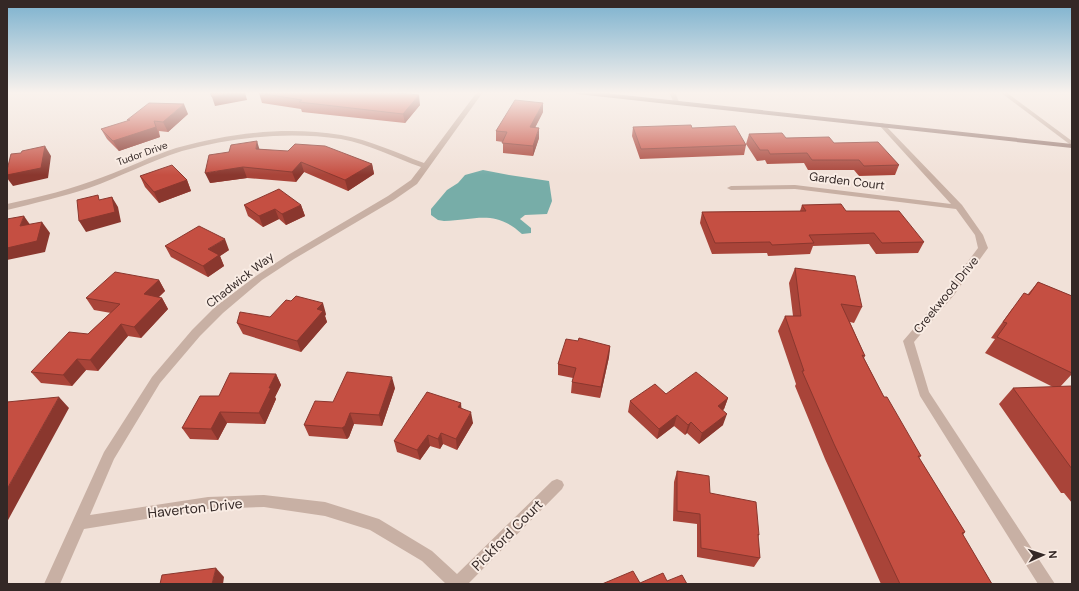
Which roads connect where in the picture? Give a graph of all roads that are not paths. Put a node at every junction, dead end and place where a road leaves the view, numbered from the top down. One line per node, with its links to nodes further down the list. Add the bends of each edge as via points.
1 (460, 120): 6 (street, Chadwick Way)
2 (833, 120): 4 (main road)
3 (1038, 120): 5 (lane)
4 (882, 125): 5 (main road); 9 (street, Creekwood Drive)
5 (1072, 145)
6 (427, 166): 8 (street, Tudor Drive, via 378,147 341,137 309,134 250,136 179,150 70,191); 11 (street, Chadwick Way, via 414,182 391,198 259,278 219,310 196,333 156,380 109,456)
7 (731, 188): 9 (street, Garden Court, via 795,187)
8 (7, 207)
9 (959, 207): 14 (street, Creekwood Drive, via 979,235 983,248 950,293 908,341 924,393)
10 (557, 485): 13 (street, Pickford Court)
11 (79, 523): 12 (street, Chadwick Way); 13 (street, Haverton Drive, via 208,504 264,501 325,509 374,524 427,556)
12 (52, 584)
13 (457, 584)
14 (1047, 584)

